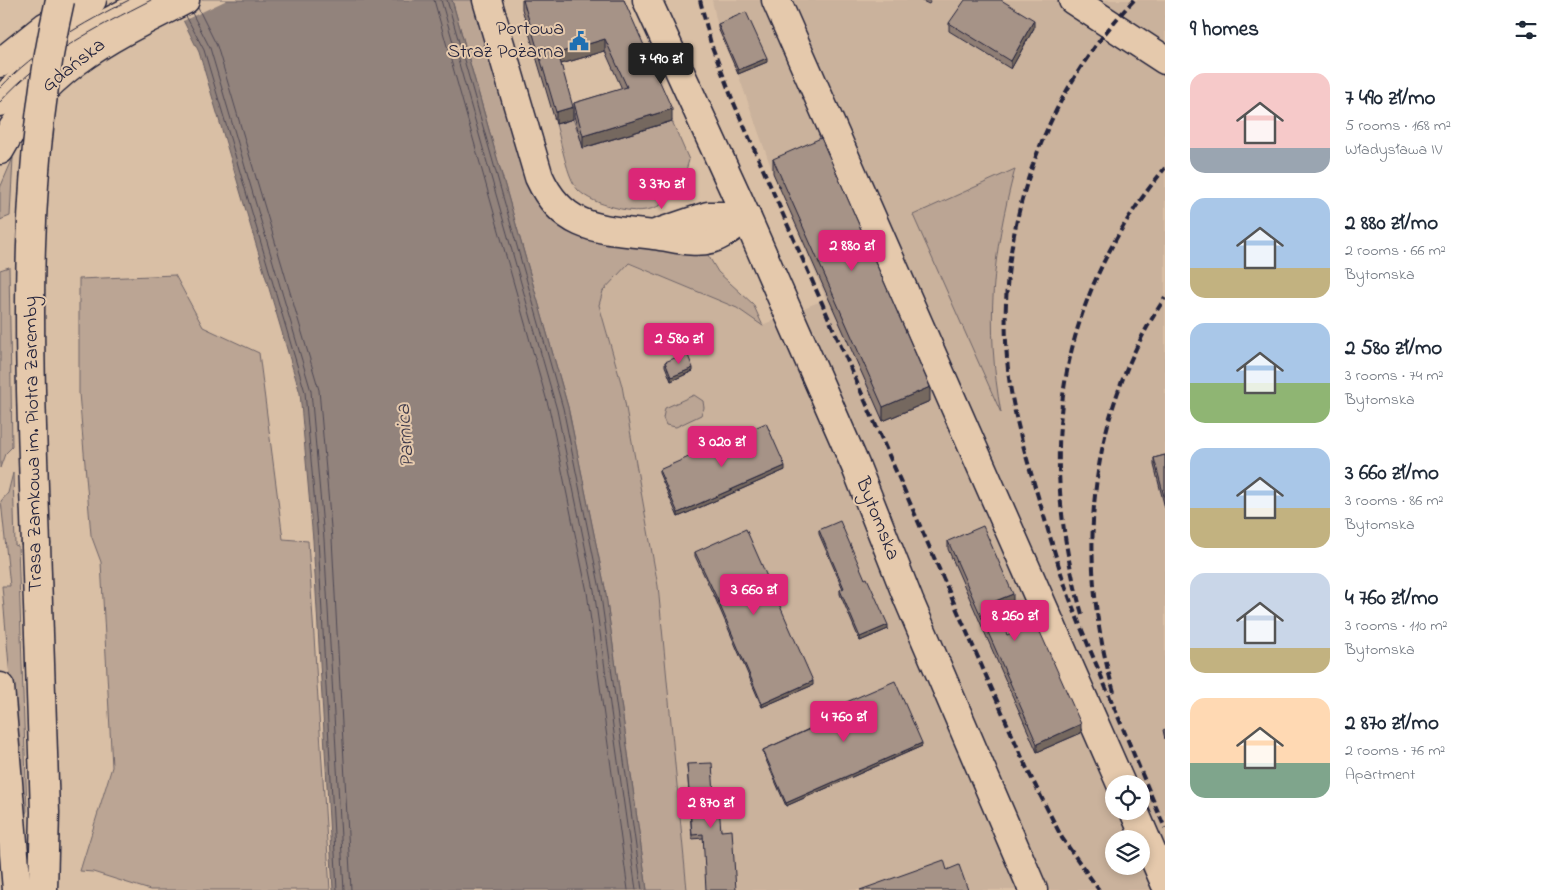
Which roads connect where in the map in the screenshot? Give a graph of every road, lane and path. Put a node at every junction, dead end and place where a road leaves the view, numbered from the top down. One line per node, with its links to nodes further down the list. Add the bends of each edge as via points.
1 (60, 0): 21 (main road, Trasa Zamkowa im. Piotra Zaremby, bridge, via 40,110 31,223 31,398 44,812)
2 (92, 0): 10 (main road, via 45,27)
3 (129, 0): 11 (main road, via 56,40)
4 (487, 0): 14 (main road, via 531,152 546,191 566,213 588,225 614,232 683,240 708,240)
5 (647, 0): 14 (main road, Bytomska)
6 (776, 0): 16 (main road)
7 (1073, 0): 9 (main road)
8 (169, 2): 12 (main road, via 62,48 31,71); 13 (main road, Gdańska, via 66,67 30,103)
9 (1165, 60)
10 (0, 63)
11 (0, 88)
12 (0, 102)
13 (0, 150)
14 (746, 216): 22 (main road, Bytomska, via 870,498 909,601)
15 (0, 688): 20 (main road)
16 (1117, 775)
17 (1138, 820): 19 (main road)
18 (0, 830): 20 (main road)
19 (1165, 883)
20 (16, 890)
21 (43, 890)
22 (1033, 890)

